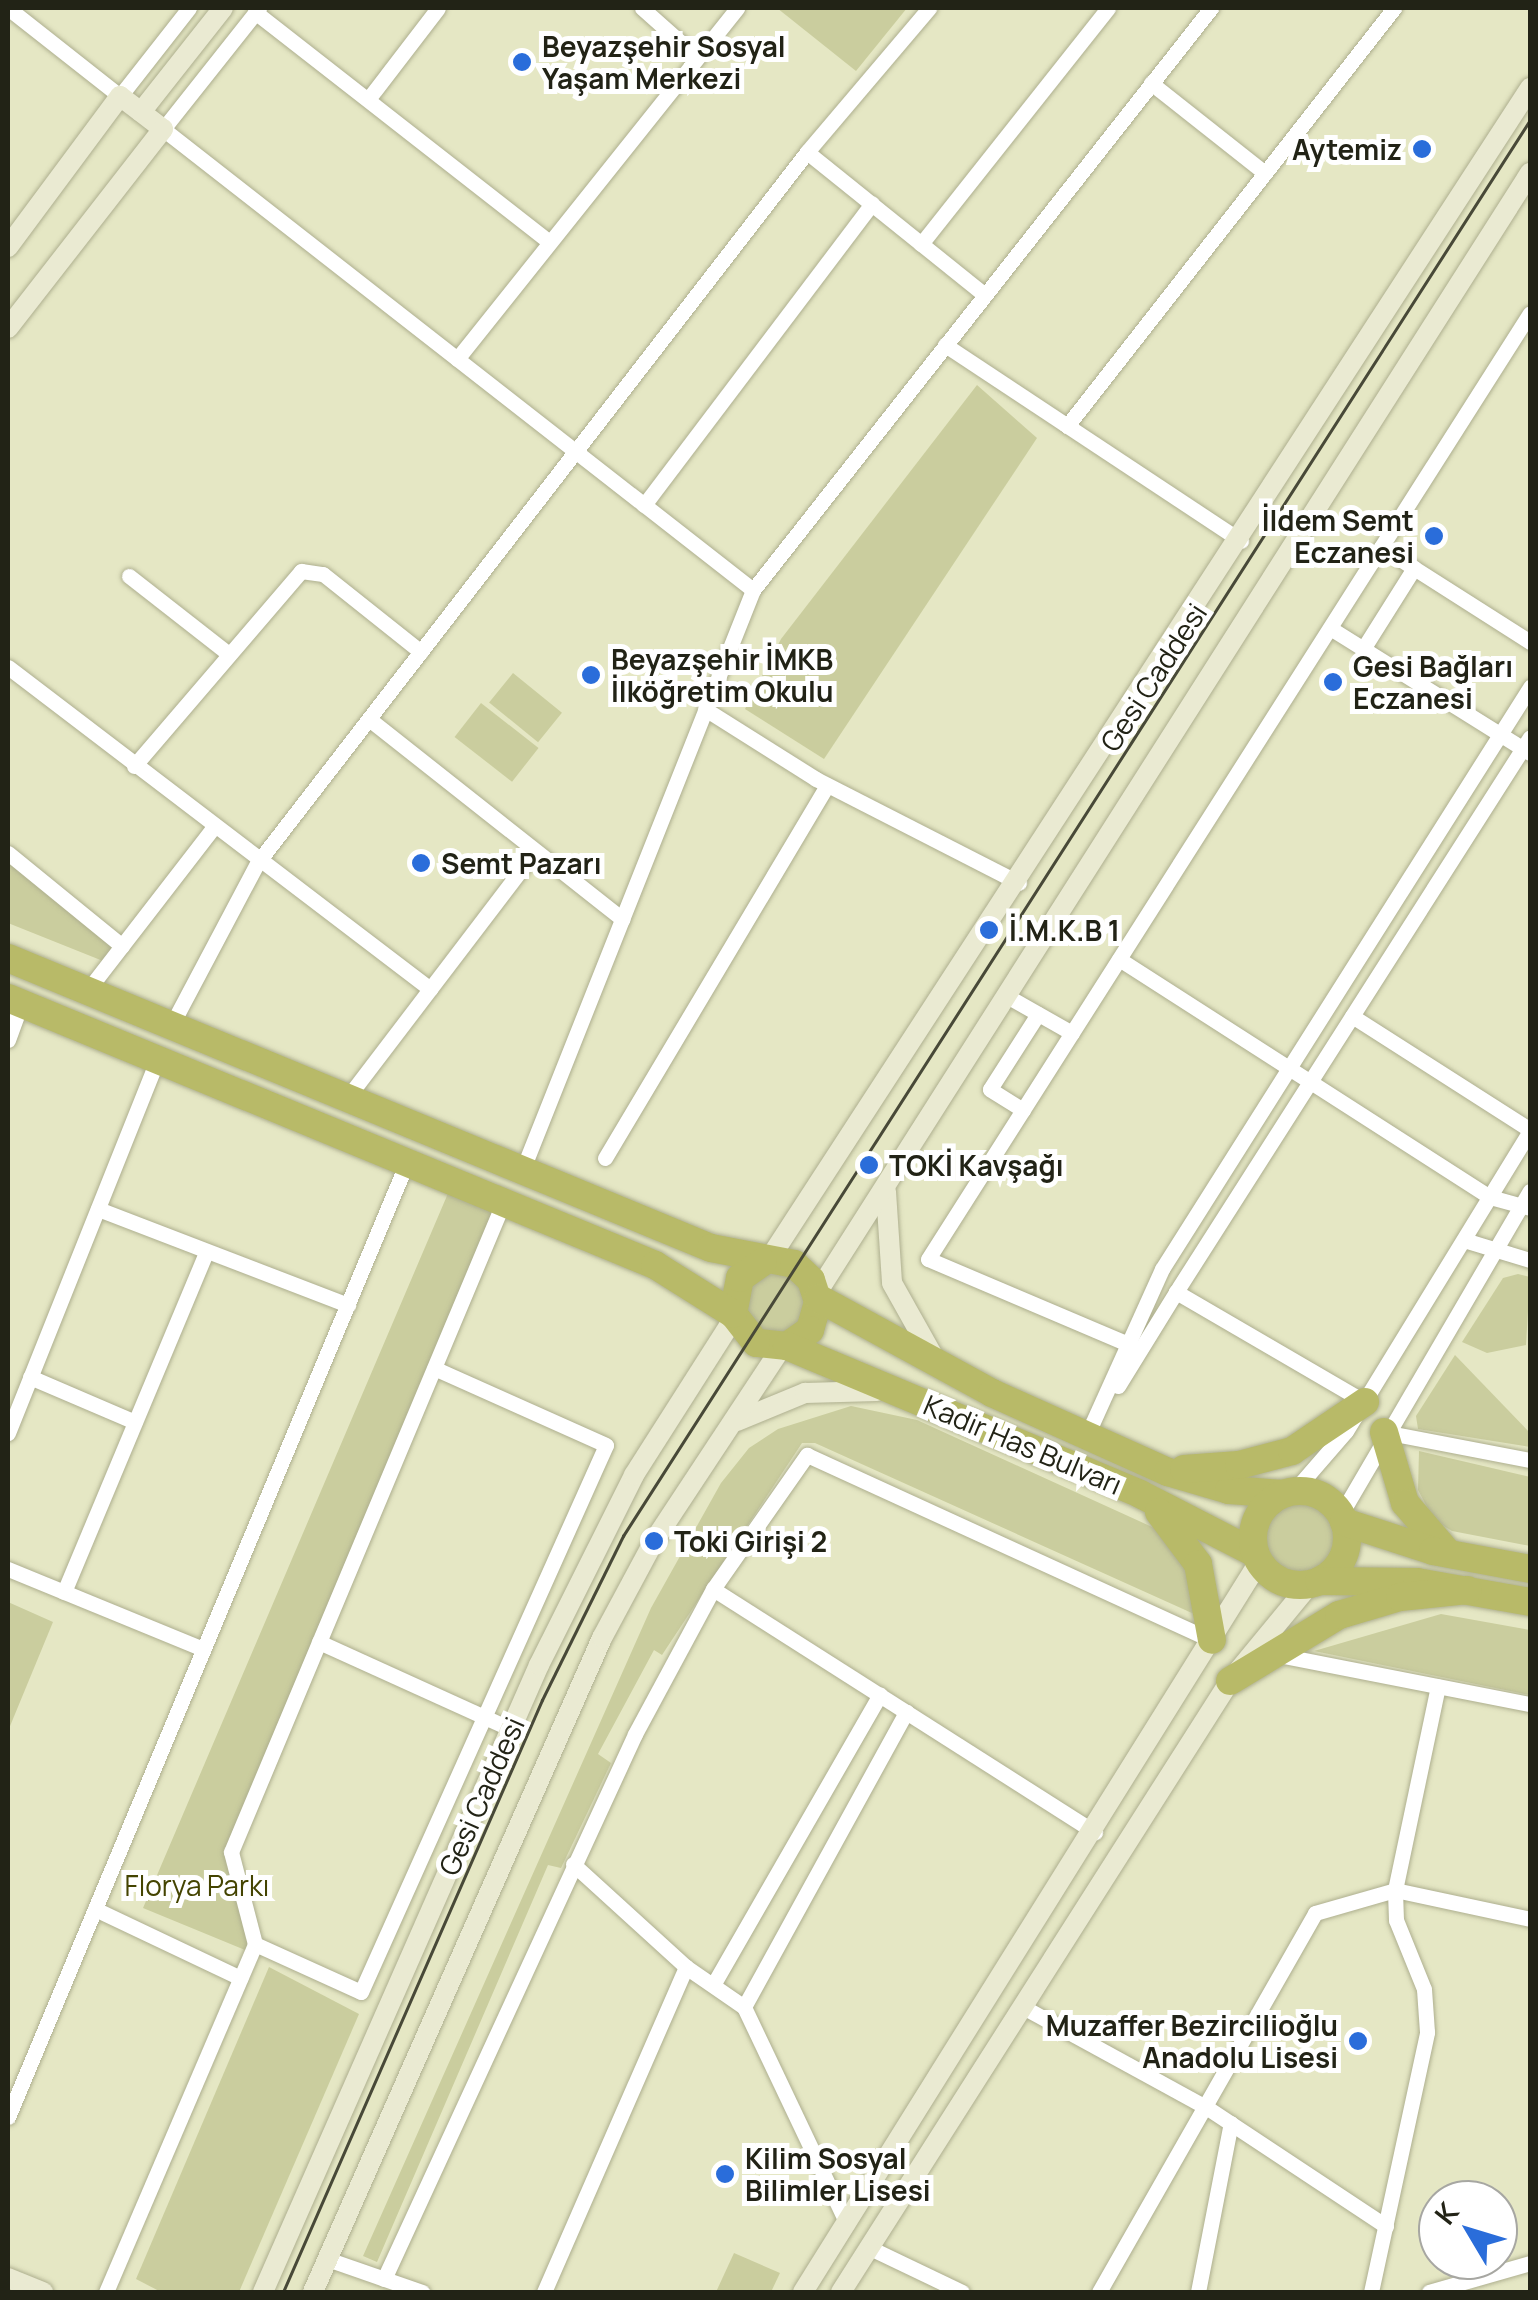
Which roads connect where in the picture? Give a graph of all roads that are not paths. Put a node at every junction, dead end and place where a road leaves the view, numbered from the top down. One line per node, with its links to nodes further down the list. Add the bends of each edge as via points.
1 (188, 8): 15 (street)
2 (224, 8): 17 (main road)
3 (438, 8): 16 (street)
4 (642, 8): 12 (street)
5 (737, 8): 12 (street)
6 (929, 8): 19 (street)
7 (1108, 8): 24 (street)
8 (1210, 8): 13 (street)
9 (1394, 8): 20 (street)
10 (257, 10): 16 (street); 18 (street)
11 (10, 14): 15 (street)
12 (696, 56): 23 (street)
13 (1151, 83): 20 (street); 26 (street)
14 (1530, 88): 34 (main road, Gesi Caddesi)
15 (120, 96): 17 (main road); 25 (main road)
16 (369, 98): 23 (street)
17 (141, 112): 18 (main road)
18 (163, 130): 28 (main road); 30 (street)
19 (807, 152): 22 (street); 32 (street)
20 (1265, 173): 31 (street)
21 (1530, 173): 64 (main road, Gesi Caddesi)
22 (872, 204): 24 (street); 33 (street)
23 (549, 242): 30 (street)
24 (921, 244): 26 (street)
25 (8, 247)
26 (985, 294): 29 (street)
27 (1530, 312): 35 (street)
28 (8, 328)
29 (945, 345): 31 (street); 38 (street)
30 (457, 359): 32 (street)
31 (1068, 426): 34 (street)
32 (576, 452): 33 (street); 42 (street)
33 (644, 504): 38 (street)
34 (1241, 541): 57 (main road, Gesi Caddesi)
35 (1381, 547): 36 (street); 39 (street)
36 (1414, 568): 40 (street); 41 (street)
37 (129, 576): 43 (street)
38 (753, 590): 47 (street)
39 (1330, 628): 41 (street); 61 (street)
40 (1530, 642)
41 (1364, 648): 49 (street)
42 (421, 652): 43 (street, via 312,569 296,574); 48 (street)
43 (229, 654): 51 (street)
44 (13, 671): 46 (street); 51 (street)
45 (1530, 687): 49 (street)
46 (8, 689)
47 (706, 710): 52 (street); 58 (street)
48 (369, 718): 54 (street); 56 (street)
49 (1501, 735): 50 (street); 72 (street)
50 (1528, 746): 67 (street)
51 (134, 766): 53 (street)
52 (827, 784): 57 (street); 77 (street)
53 (213, 828): 56 (street); 59 (street)
54 (535, 851): 58 (street); 62 (street)
55 (8, 853): 59 (street)
56 (258, 862): 62 (street); 68 (street)
57 (1019, 883): 90 (main road, Gesi Caddesi)
58 (622, 918): 79 (street)
59 (122, 946): 63 (street)
60 (8, 958): 63 (highway)
61 (1119, 959): 69 (street); 72 (street)
62 (430, 989): 74 (street)
63 (87, 991): 68 (highway)
64 (1005, 995): 66 (street); 81 (main road, Gesi Caddesi)
65 (14, 1001): 70 (street); 71 (highway)
66 (1038, 1014): 69 (street); 75 (street, via 990,1089)
67 (1352, 1016): 73 (street); 76 (street)
68 (171, 1026): 74 (highway)
69 (1072, 1033): 75 (street)
70 (8, 1040)
71 (158, 1058): 78 (highway); 84 (street)
72 (1289, 1068): 73 (street); 95 (street, via 1162,1269)
73 (1310, 1082): 82 (street); 91 (street)
74 (347, 1098): 79 (highway)
75 (1023, 1110): 95 (street, via 928,1258)
76 (1530, 1131): 82 (street)
77 (605, 1158)
78 (408, 1160): 83 (highway); 93 (street)
79 (522, 1170): 90 (highway, via 711,1248)
80 (1530, 1191): 85 (street)
81 (886, 1192): 92 (main road, Gesi Caddesi); 98 (main road, via 892,1283 920,1340)
82 (1490, 1197): 85 (street); 86 (street)
83 (504, 1201): 94 (highway, via 655,1265); 97 (street)
84 (98, 1208): 87 (street); 99 (street)
85 (1526, 1208): 88 (street)
86 (1464, 1240): 88 (street); 101 (street)
87 (206, 1252): 93 (street); 103 (street)
88 (1490, 1253): 89 (street); 105 (street)
89 (1530, 1260)
90 (765, 1262): 92 (highway, via 802,1269); 94 (highway, via 735,1286)
91 (1176, 1292): 101 (street); 107 (street)
92 (817, 1295): 96 (highway, via 810,1330); 98 (highway, Kadir Has Bulvarı)
93 (348, 1304): 124 (street)
94 (733, 1316): 96 (highway, via 756,1343); 132 (main road, Gesi Caddesi, via 634,1475)
95 (1128, 1344): 107 (street)
96 (784, 1346): 100 (highway, Kadir Has Bulvarı); 104 (main road, Gesi Caddesi)
97 (434, 1368): 123 (street); 131 (street, via 606,1445)
98 (944, 1369): 107 (highway, Kadir Has Bulvarı)
99 (30, 1377): 102 (street); 103 (street)
100 (914, 1397): 104 (main road, via 821,1390 768,1405); 111 (highway, Kadir Has Bulvarı)
101 (1365, 1402): 109 (highway, via 1327,1432 1276,1456 1216,1468); 110 (street)
102 (12, 1412): 106 (street)
103 (135, 1422): 120 (street)
104 (731, 1425): 150 (main road, Gesi Caddesi, via 654,1541 602,1638)
105 (1384, 1432): 108 (street); 112 (street); 113 (highway, via 1405,1503 1421,1528)
106 (8, 1434)
107 (1087, 1435): 109 (highway, Kadir Has Bulvarı)
108 (1530, 1460)
109 (1157, 1467): 110 (highway, Kadir Has Bulvarı, via 1229,1490)
110 (1288, 1492): 112 (highway, via 1316,1493); 114 (highway, via 1257,1518)
111 (1140, 1494): 114 (highway, Kadir Has Bulvarı); 122 (highway, via 1191,1549)
112 (1342, 1518): 113 (highway); 117 (highway, via 1343,1556)
113 (1453, 1555): 116 (highway)
114 (1257, 1558): 117 (highway, via 1286,1584); 122 (main road)
115 (8, 1569): 120 (street)
116 (1530, 1569)
117 (1314, 1583): 119 (highway, via 1388,1580); 126 (main road)
118 (713, 1589): 122 (street, via 807,1455 816,1455); 128 (street); 134 (street)
119 (1468, 1590): 121 (highway); 125 (highway, via 1359,1607)
120 (64, 1592): 124 (street)
121 (1530, 1602)
122 (1212, 1640): 133 (main road)
123 (319, 1642): 131 (street); 138 (street, via 231,1852)
124 (203, 1649): 136 (street)
125 (1272, 1653): 126 (highway); 127 (street)
126 (1230, 1682): 143 (main road)
127 (1438, 1686): 129 (street); 135 (street)
128 (880, 1695): 130 (street); 141 (street)
129 (1530, 1704)
130 (906, 1712): 133 (street); 142 (street)
131 (484, 1716): 132 (street); 138 (street, via 361,1992)
132 (511, 1729): 156 (main road, Gesi Caddesi)
133 (1095, 1832): 147 (main road)
134 (573, 1864): 139 (street); 152 (street)
135 (1395, 1890): 137 (street); 144 (street, via 1316,1914); 148 (street, via 1396,1920 1420,1974 1428,2018)
136 (94, 1909): 140 (street); 145 (street)
137 (1530, 1919)
138 (254, 1944): 140 (street)
139 (686, 1967): 141 (street); 160 (street)
140 (240, 1978): 155 (street)
141 (712, 1985): 142 (street)
142 (744, 2007): 147 (street)
143 (1023, 2007): 144 (street); 149 (main road)
144 (1206, 2107): 146 (street); 164 (street)
145 (8, 2117)
146 (1231, 2123): 148 (street); 165 (street)
147 (847, 2224): 161 (main road)
148 (1386, 2226): 166 (street)
149 (870, 2248): 162 (main road); 163 (street)
150 (327, 2259): 152 (street); 157 (main road, Gesi Caddesi)
151 (1530, 2263): 167 (street)
152 (378, 2277): 158 (street); 159 (street)
153 (8, 2278): 154 (main road)
154 (44, 2292)
155 (106, 2292)
156 (263, 2292)
157 (313, 2292)
158 (366, 2292)
159 (422, 2292)
160 (544, 2292)
161 (803, 2292)
162 (842, 2292)
163 (962, 2292)
164 (1099, 2292)
165 (1198, 2292)
166 (1371, 2292)
167 (1429, 2292)

